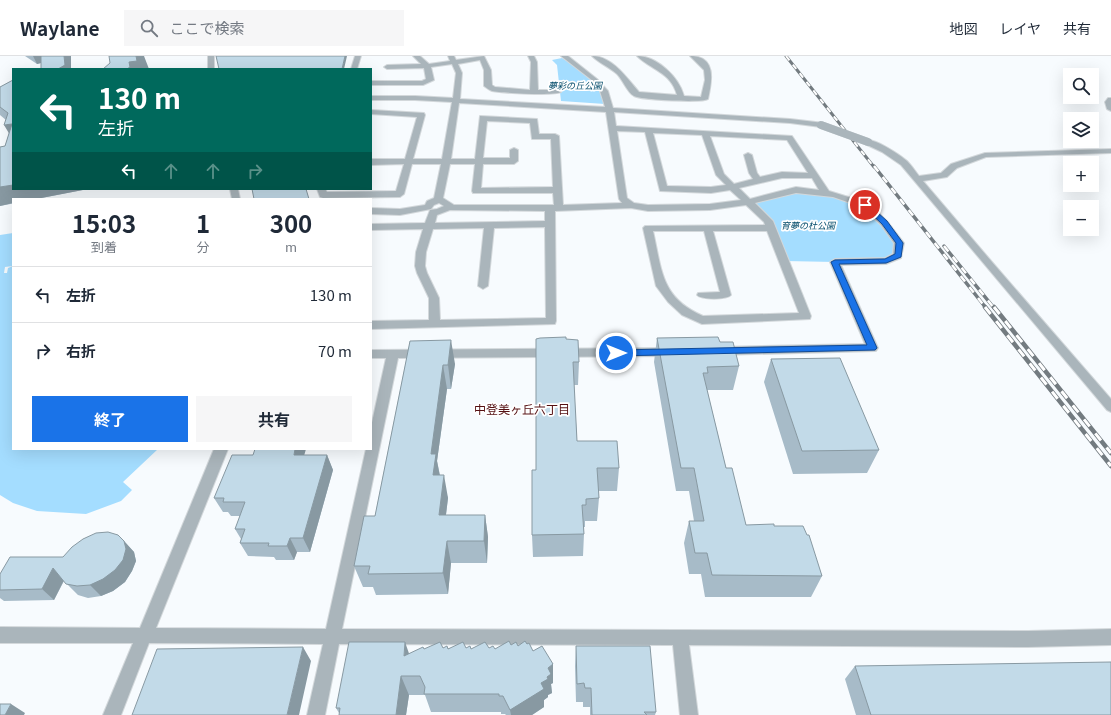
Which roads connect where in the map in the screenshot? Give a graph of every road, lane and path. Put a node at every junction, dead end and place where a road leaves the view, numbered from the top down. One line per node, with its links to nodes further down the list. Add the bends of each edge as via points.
1 (211, 56): 13 (street)
2 (358, 56): 14 (street)
3 (416, 56): 11 (street)
4 (532, 56): 16 (street)
5 (564, 56): 23 (street, via 595,80 604,91)
6 (595, 56): 19 (street, via 620,73 636,94)
7 (640, 56): 19 (street, via 668,76 680,90)
8 (693, 56): 19 (street, via 706,65 709,71 704,99)
9 (481, 57): 10 (street); 16 (street, via 489,74 488,86)
10 (453, 59): 11 (street); 21 (street, via 459,73)
11 (427, 66): 12 (street); 15 (street, via 430,80 423,83)
12 (387, 67)
13 (211, 68)
14 (354, 68)
15 (372, 83)
16 (534, 92): 17 (street)
17 (557, 92)
18 (372, 98): 21 (street)
19 (681, 98)
20 (1111, 100): 22 (street)
21 (455, 101): 23 (street); 33 (street)
22 (1111, 109)
23 (610, 111): 25 (street); 36 (street, bridge, via 821,126 885,150 904,163)
24 (372, 112): 31 (street, via 421,115)
25 (613, 128): 26 (street); 44 (street, via 624,199)
26 (648, 130): 27 (street); 38 (street, via 663,189 711,190)
27 (704, 133): 35 (street, via 789,138); 38 (street, via 720,175)
28 (514, 150): 34 (street, via 514,161)
29 (1111, 151): 36 (street, via 984,155 954,166 944,175)
30 (748, 155): 37 (street, via 753,173)
31 (408, 161): 32 (street); 33 (street); 41 (street, via 400,194)
32 (372, 162)
33 (446, 162): 34 (street); 42 (street)
34 (479, 162): 39 (street, via 476,191); 39 (street, via 483,118 534,121 535,137 555,136)
35 (815, 176): 37 (street, via 782,175); 40 (street)
36 (917, 179): 63 (street)
37 (758, 180): 38 (street)
38 (732, 187): 43 (street)
39 (557, 190): 46 (street)
40 (826, 193): 43 (street, via 796,190); 59 (street, via 865,205 884,223 899,243 898,256 886,261 835,262 872,348)
41 (323, 194)
42 (438, 200): 45 (street); 47 (street, via 433,202)
43 (749, 202): 44 (street, via 710,207 648,208); 53 (street, via 768,221)
44 (631, 205): 46 (street)
45 (449, 207): 46 (street); 47 (street, via 439,212)
46 (554, 208): 49 (street)
47 (431, 209): 48 (street); 50 (street)
48 (372, 211)
49 (550, 224): 51 (street); 57 (street, via 551,321)
50 (430, 226): 51 (street); 52 (street); 57 (street, via 420,252 420,268 436,305)
51 (489, 226): 55 (street)
52 (372, 227)
53 (770, 228): 54 (street); 54 (street, via 806,316 702,320 686,313 661,286 648,228)
54 (708, 229): 56 (street, via 726,295)
55 (483, 286)
56 (702, 295)
57 (434, 323): 58 (street)
58 (372, 325)
59 (709, 351)
60 (678, 352): 61 (street)
61 (393, 353): 62 (street); 67 (street)
62 (372, 354)
63 (1111, 407)
64 (222, 450): 66 (street)
65 (0, 635): 66 (street)
66 (146, 636): 67 (street); 70 (street)
67 (334, 636): 69 (street); 71 (street)
68 (1111, 637): 69 (street)
69 (680, 638): 72 (street)
70 (112, 715)
71 (316, 715)
72 (690, 715)

